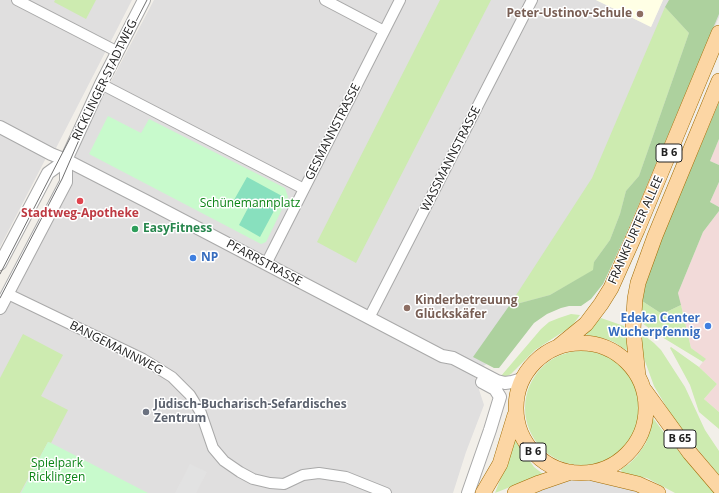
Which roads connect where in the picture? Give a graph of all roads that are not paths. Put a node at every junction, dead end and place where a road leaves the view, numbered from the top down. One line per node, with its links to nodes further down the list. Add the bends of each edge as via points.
1 (17, 0): 8 (street)
2 (144, 0): 8 (street, RICKLINGER STADTWEG)
3 (325, 0): 6 (street)
4 (400, 0): 6 (street, GESMANNSTRASSE)
5 (532, 0): 18 (street, WASSMANNSTRASSE)
6 (384, 31): 13 (street, GESMANNSTRASSE)
7 (719, 33): 19 (main road, FRANKFURTER ALLEE / B 6, via 611,288 586,324)
8 (118, 52): 10 (street, RICKLINGER STADTWEG)
9 (719, 81): 22 (main road, FRANKFURTER ALLEE / B 6, via 638,283 633,329)
10 (101, 84): 12 (street, RICKLINGER STADTWEG); 13 (street)
11 (0, 127): 12 (street, PFARRSTRASSE)
12 (66, 160): 14 (street, RICKLINGER STADTWEG, via 48,173); 15 (street, PFARRSTRASSE); 16 (street, RICKLINGER STADTWEG, via 66,182)
13 (304, 189): 15 (street, GESMANNSTRASSE)
14 (0, 264)
15 (266, 264): 18 (street, PFARRSTRASSE)
16 (8, 294): 17 (street, RICKLINGER STADTWEG); 27 (street, BANGEMANNWEG, via 143,359 172,377 190,395 201,413 213,448 224,461 253,479)
17 (0, 308)
18 (369, 318): 20 (street, PFARRSTRASSE)
19 (559, 347): 21 (main road, B 6, via 537,359); 22 (main road, B 6, via 571,344 598,345 610,350 631,366)
20 (442, 356): 21 (street, PFARRSTRASSE, via 453,358 497,381 512,382); 29 (street, PFARRSTRASSE, via 450,366 495,389 500,397)
21 (522, 379): 23 (main road, B 6, via 517,396)
22 (641, 383): 25 (main road, B 6, via 646,413 640,437 620,460); 26 (main road, B 65, via 690,453)
23 (516, 414): 24 (main road, B 6, via 523,437 537,457 559,469); 30 (main road, B 6, via 500,464)
24 (571, 472): 25 (main road, B 6); 31 (main road, B 6)
25 (591, 472): 32 (main road, via 638,484)
26 (719, 487)
27 (284, 489): 28 (street, BANGEMANNWEG, via 304,476 319,473 346,477)
28 (386, 493)
29 (468, 493)
30 (483, 493)
31 (515, 493)
32 (658, 493)

